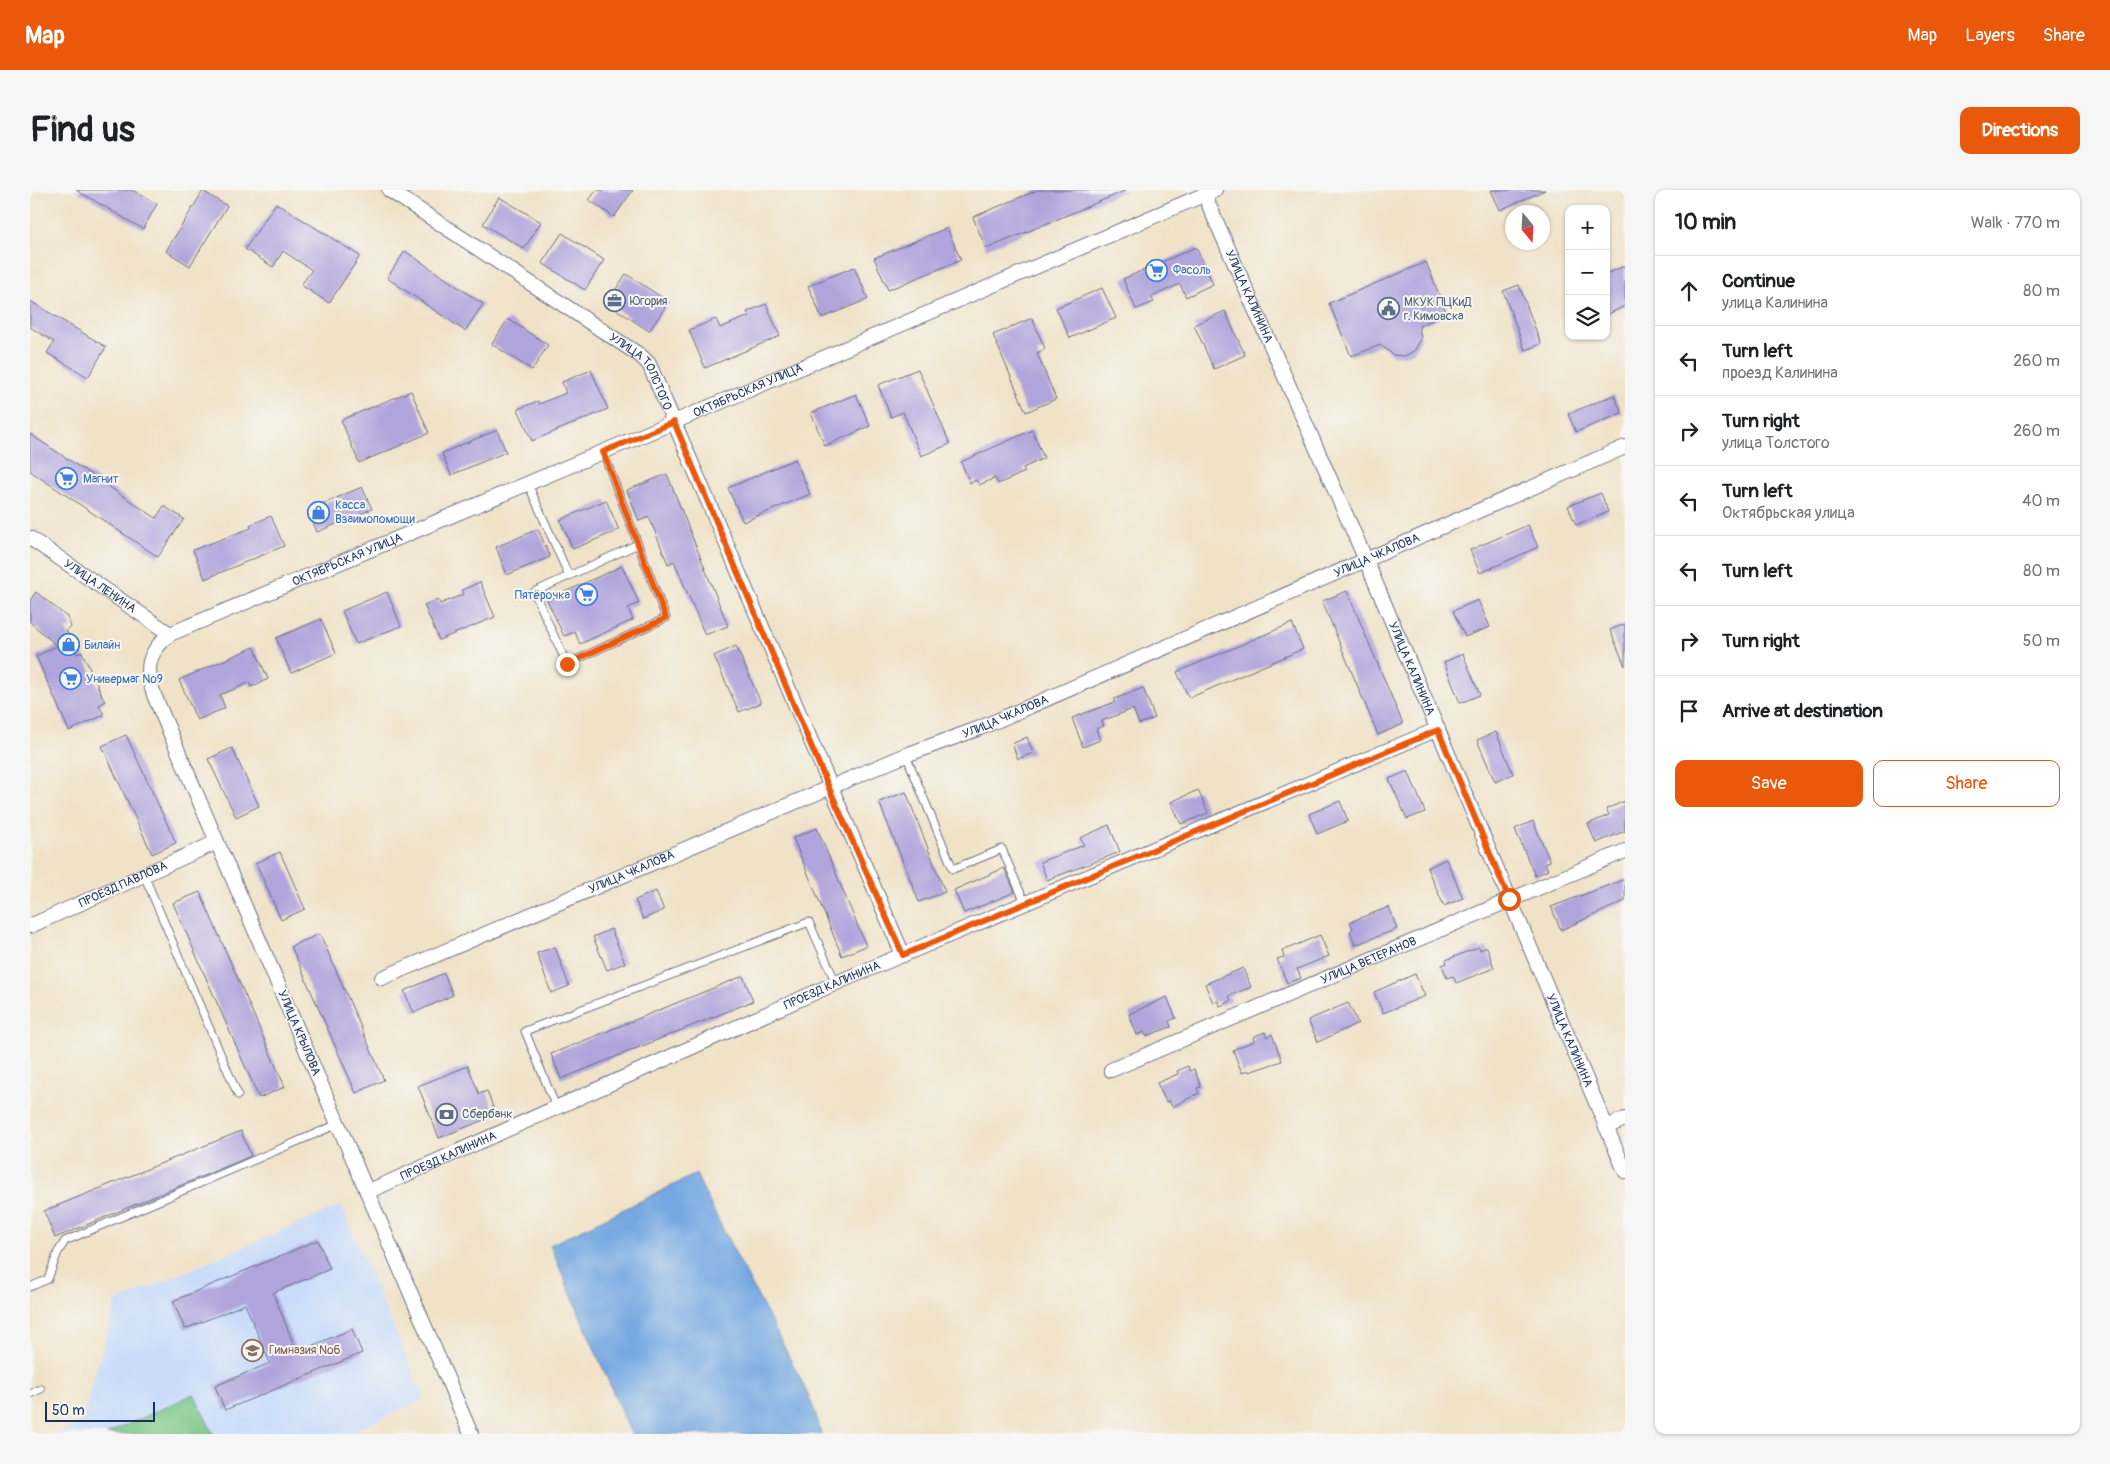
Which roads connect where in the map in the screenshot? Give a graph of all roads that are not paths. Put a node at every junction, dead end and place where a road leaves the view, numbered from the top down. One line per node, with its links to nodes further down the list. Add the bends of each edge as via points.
1 (389, 190): 3 (street, УЛИЦА ТОЛСТОГО, via 641,356 652,371)
2 (1210, 192): 3 (street, ОКТЯБРЬСКАЯ УЛИЦА); 9 (street, УЛИЦА КАЛИНИНА)
3 (674, 422): 5 (street, ОКТЯБРЬСКАЯ УЛИЦА); 14 (street, УЛИЦА ТОЛСТОГО)
4 (1625, 447): 9 (street, УЛИЦА ЧКАЛОВА)
5 (603, 452): 6 (street, ОКТЯБРЬСКАЯ УЛИЦА); 8 (lane)
6 (528, 484): 10 (lane); 11 (street, ОКТЯБРЬСКАЯ УЛИЦА)
7 (30, 538): 11 (street, УЛИЦА ЛЕНИНА)
8 (638, 544): 10 (lane); 10 (lane, via 666,618 567,664 534,592)
9 (1365, 558): 12 (street, УЛИЦА КАЛИНИНА); 13 (street, УЛИЦА ЧКАЛОВА, via 980,728)
10 (569, 576)
11 (170, 634): 15 (street, УЛИЦА КРЫЛОВА, via 152,652 150,683)
12 (1438, 730): 18 (street, УЛИЦА КАЛИНИНА); 19 (street, ПРОЕЗД КАЛИНИНА)
13 (906, 755): 14 (street, УЛИЦА ЧКАЛОВА); 19 (lane, via 953,869 1002,849)
14 (829, 788): 21 (street, УЛИЦА ТОЛСТОГО); 22 (street, УЛИЦА ЧКАЛОВА)
15 (217, 842): 17 (street, ПРОЕЗД ПАВЛОВА); 28 (street, УЛИЦА КРЫЛОВА)
16 (1625, 851): 18 (street, УЛИЦА ВЕТЕРАНОВ)
17 (144, 875): 20 (street, ПРОЕЗД ПАВЛОВА); 25 (lane)
18 (1509, 899): 24 (street, УЛИЦА ВЕТЕРАНОВ); 29 (street, УЛИЦА КАЛИНИНА)
19 (1024, 903): 21 (street, ПРОЕЗД КАЛИНИНА)
20 (30, 926)
21 (903, 955): 23 (street, ПРОЕЗД КАЛИНИНА)
22 (382, 978)
23 (836, 983): 26 (street, ПРОЕЗД КАЛИНИНА); 26 (lane, via 809,922 525,1031)
24 (1111, 1070)
25 (238, 1095)
26 (556, 1107): 31 (street, ПРОЕЗД КАЛИНИНА)
27 (1625, 1119): 29 (street)
28 (338, 1124): 31 (street, УЛИЦА КРЫЛОВА); 32 (lane, via 65,1241 48,1279)
29 (1606, 1127): 30 (street, УЛИЦА КАЛИНИНА)
30 (1625, 1171)
31 (367, 1192): 35 (street, УЛИЦА КРЫЛОВА)
32 (30, 1286)
33 (41, 1390): 34 (lane)
34 (30, 1394)
35 (471, 1434)

